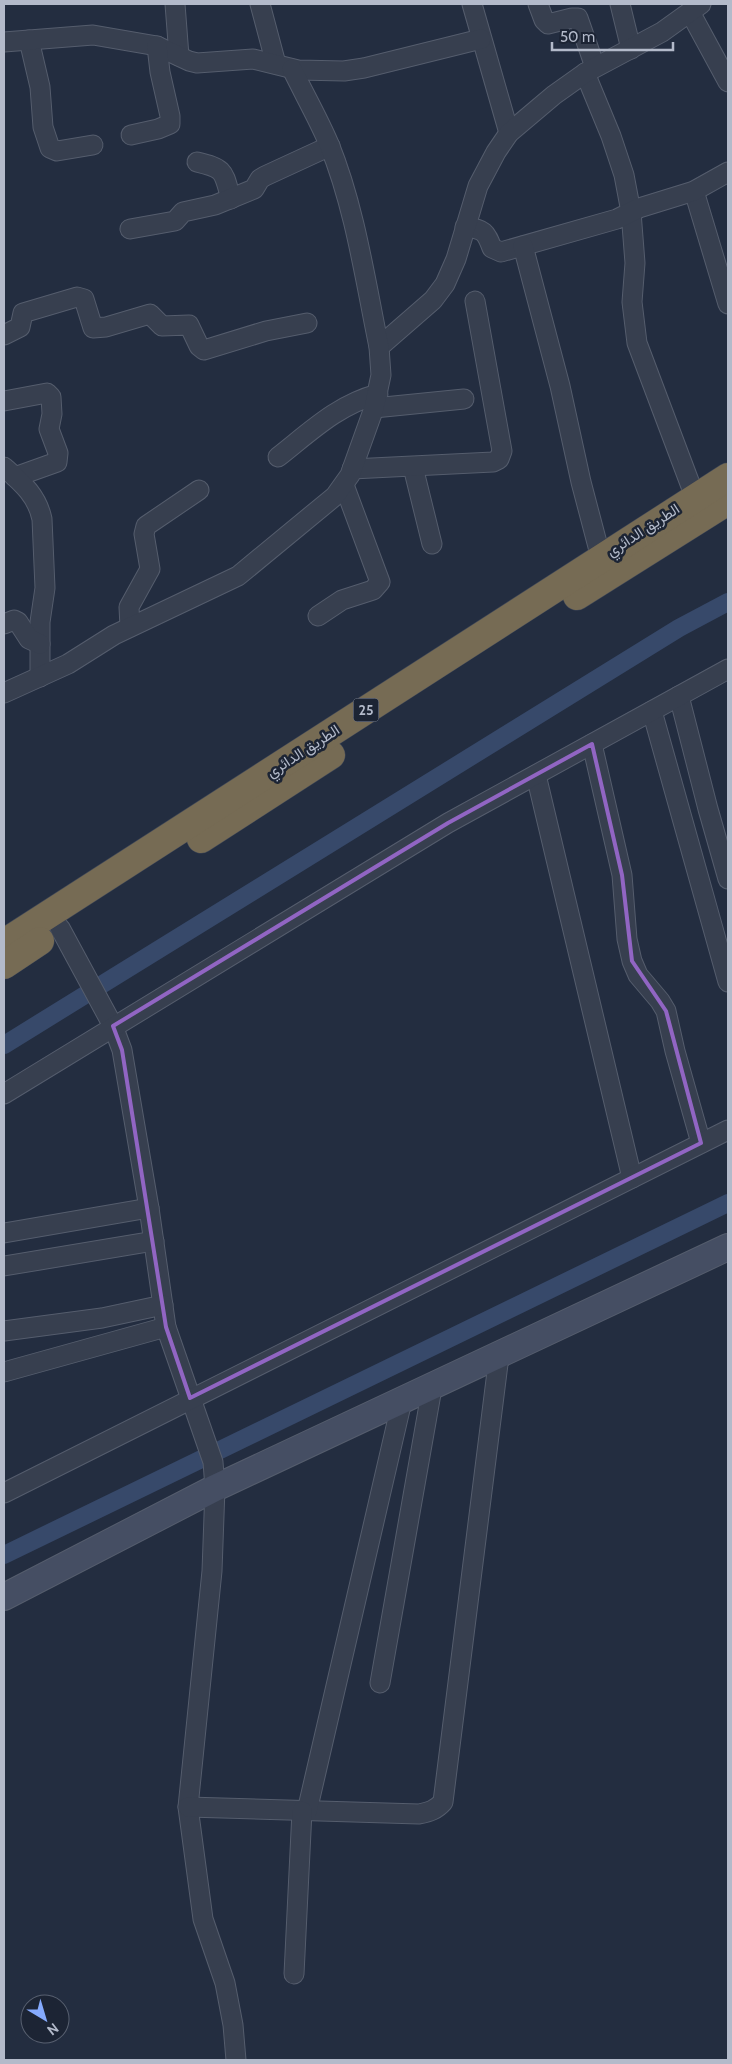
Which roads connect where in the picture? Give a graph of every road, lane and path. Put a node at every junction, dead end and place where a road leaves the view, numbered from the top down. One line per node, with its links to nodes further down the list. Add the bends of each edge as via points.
1 (175, 4): 12 (street)
2 (260, 4): 13 (street)
3 (472, 4): 7 (street)
4 (538, 4): 14 (street, via 548,24 578,18)
5 (620, 4): 11 (street)
6 (695, 8): 11 (street); 15 (street)
7 (481, 39): 13 (street, via 354,70 325,72); 16 (street)
8 (29, 40): 9 (street); 10 (street, via 93,35); 18 (street, via 40,87 43,127 50,148 56,151)
9 (4, 42)
10 (157, 46): 12 (street); 17 (street, via 170,124)
11 (631, 49): 14 (street)
12 (180, 56): 13 (street, via 197,63 253,60)
13 (284, 67): 19 (street)
14 (590, 70): 16 (street); 24 (street, via 624,176)
15 (728, 82)
16 (509, 133): 25 (street, via 478,186)
17 (130, 135)
18 (93, 145)
19 (330, 146): 23 (street, via 265,176 254,190); 32 (street, via 353,225)
20 (197, 162): 23 (street, via 222,171)
21 (728, 172): 22 (street)
22 (694, 191): 24 (street); 29 (street)
23 (231, 199): 26 (street, via 183,212 175,221)
24 (632, 212): 27 (street); 42 (street, via 635,263 632,302 637,343)
25 (465, 227): 27 (street, via 488,235 496,251); 32 (street, via 451,272 438,294)
26 (130, 229)
27 (523, 246): 45 (street)
28 (475, 301): 37 (street, via 501,456 494,462)
29 (728, 304)
30 (307, 322): 31 (street, via 204,350 190,325 162,326 150,314 106,328 93,328 84,299 78,297 23,314 20,327)
31 (4, 335)
32 (379, 347): 35 (street, via 381,363)
33 (464, 399): 35 (street)
34 (4, 401): 38 (street, via 47,393 51,397 52,414 49,429 58,453 57,462)
35 (376, 401): 36 (street, via 361,398 338,410); 39 (street)
36 (278, 457)
37 (413, 467): 39 (street); 44 (street)
38 (10, 472): 49 (street, via 32,494 42,519 45,588 40,614)
39 (348, 477): 46 (street, via 380,582 373,590 342,600); 48 (street, via 329,501 238,576)
40 (728, 477): 42 (highway, الطريق الدائري / 25)
41 (199, 490): 48 (street, via 146,526 144,534 150,569 131,604)
42 (695, 497): 45 (highway, الطريق الدائري / 25)
43 (728, 501): 58 (highway, الطريق الدائري / 25)
44 (432, 544)
45 (601, 558): 59 (highway, الطريق الدائري / 25)
46 (318, 616)
47 (4, 624): 49 (street, via 16,621 29,639)
48 (130, 628): 51 (street)
49 (40, 644): 51 (street)
50 (727, 673): 53 (street)
51 (40, 677): 52 (street)
52 (4, 693)
53 (679, 696): 54 (street); 57 (street)
54 (652, 711): 55 (street); 61 (street)
55 (592, 744): 56 (street); 65 (street, via 622,875 632,961 638,976 666,1012)
56 (536, 775): 62 (street); 66 (street)
57 (728, 878)
58 (60, 928): 60 (highway, الطريق الدائري / 25); 62 (street)
59 (4, 943)
60 (4, 965)
61 (728, 982)
62 (109, 1018): 63 (street); 67 (street, via 122,1050)
63 (4, 1094)
64 (728, 1130): 65 (street)
65 (701, 1143): 66 (street)
66 (632, 1178): 78 (street)
67 (150, 1208): 68 (street); 69 (street)
68 (4, 1233)
69 (154, 1241): 71 (street); 72 (street)
70 (728, 1247): 75 (street)
71 (4, 1266)
72 (162, 1305): 73 (street); 74 (street, via 102,1318)
73 (166, 1327): 76 (street); 78 (street)
74 (4, 1331)
75 (499, 1356): 77 (street); 85 (street, via 443,1802 439,1807 419,1814)
76 (4, 1372)
77 (432, 1388): 79 (street); 83 (street)
78 (190, 1398): 80 (street, via 213,1462); 81 (street)
79 (402, 1402): 80 (street); 85 (street)
80 (215, 1488): 82 (street); 84 (street, via 212,1571)
81 (4, 1493)
82 (4, 1597)
83 (380, 1683)
84 (188, 1807): 85 (street); 87 (street, via 203,1919 224,1983)
85 (305, 1811): 86 (street)
86 (294, 1974)
87 (236, 2060)

